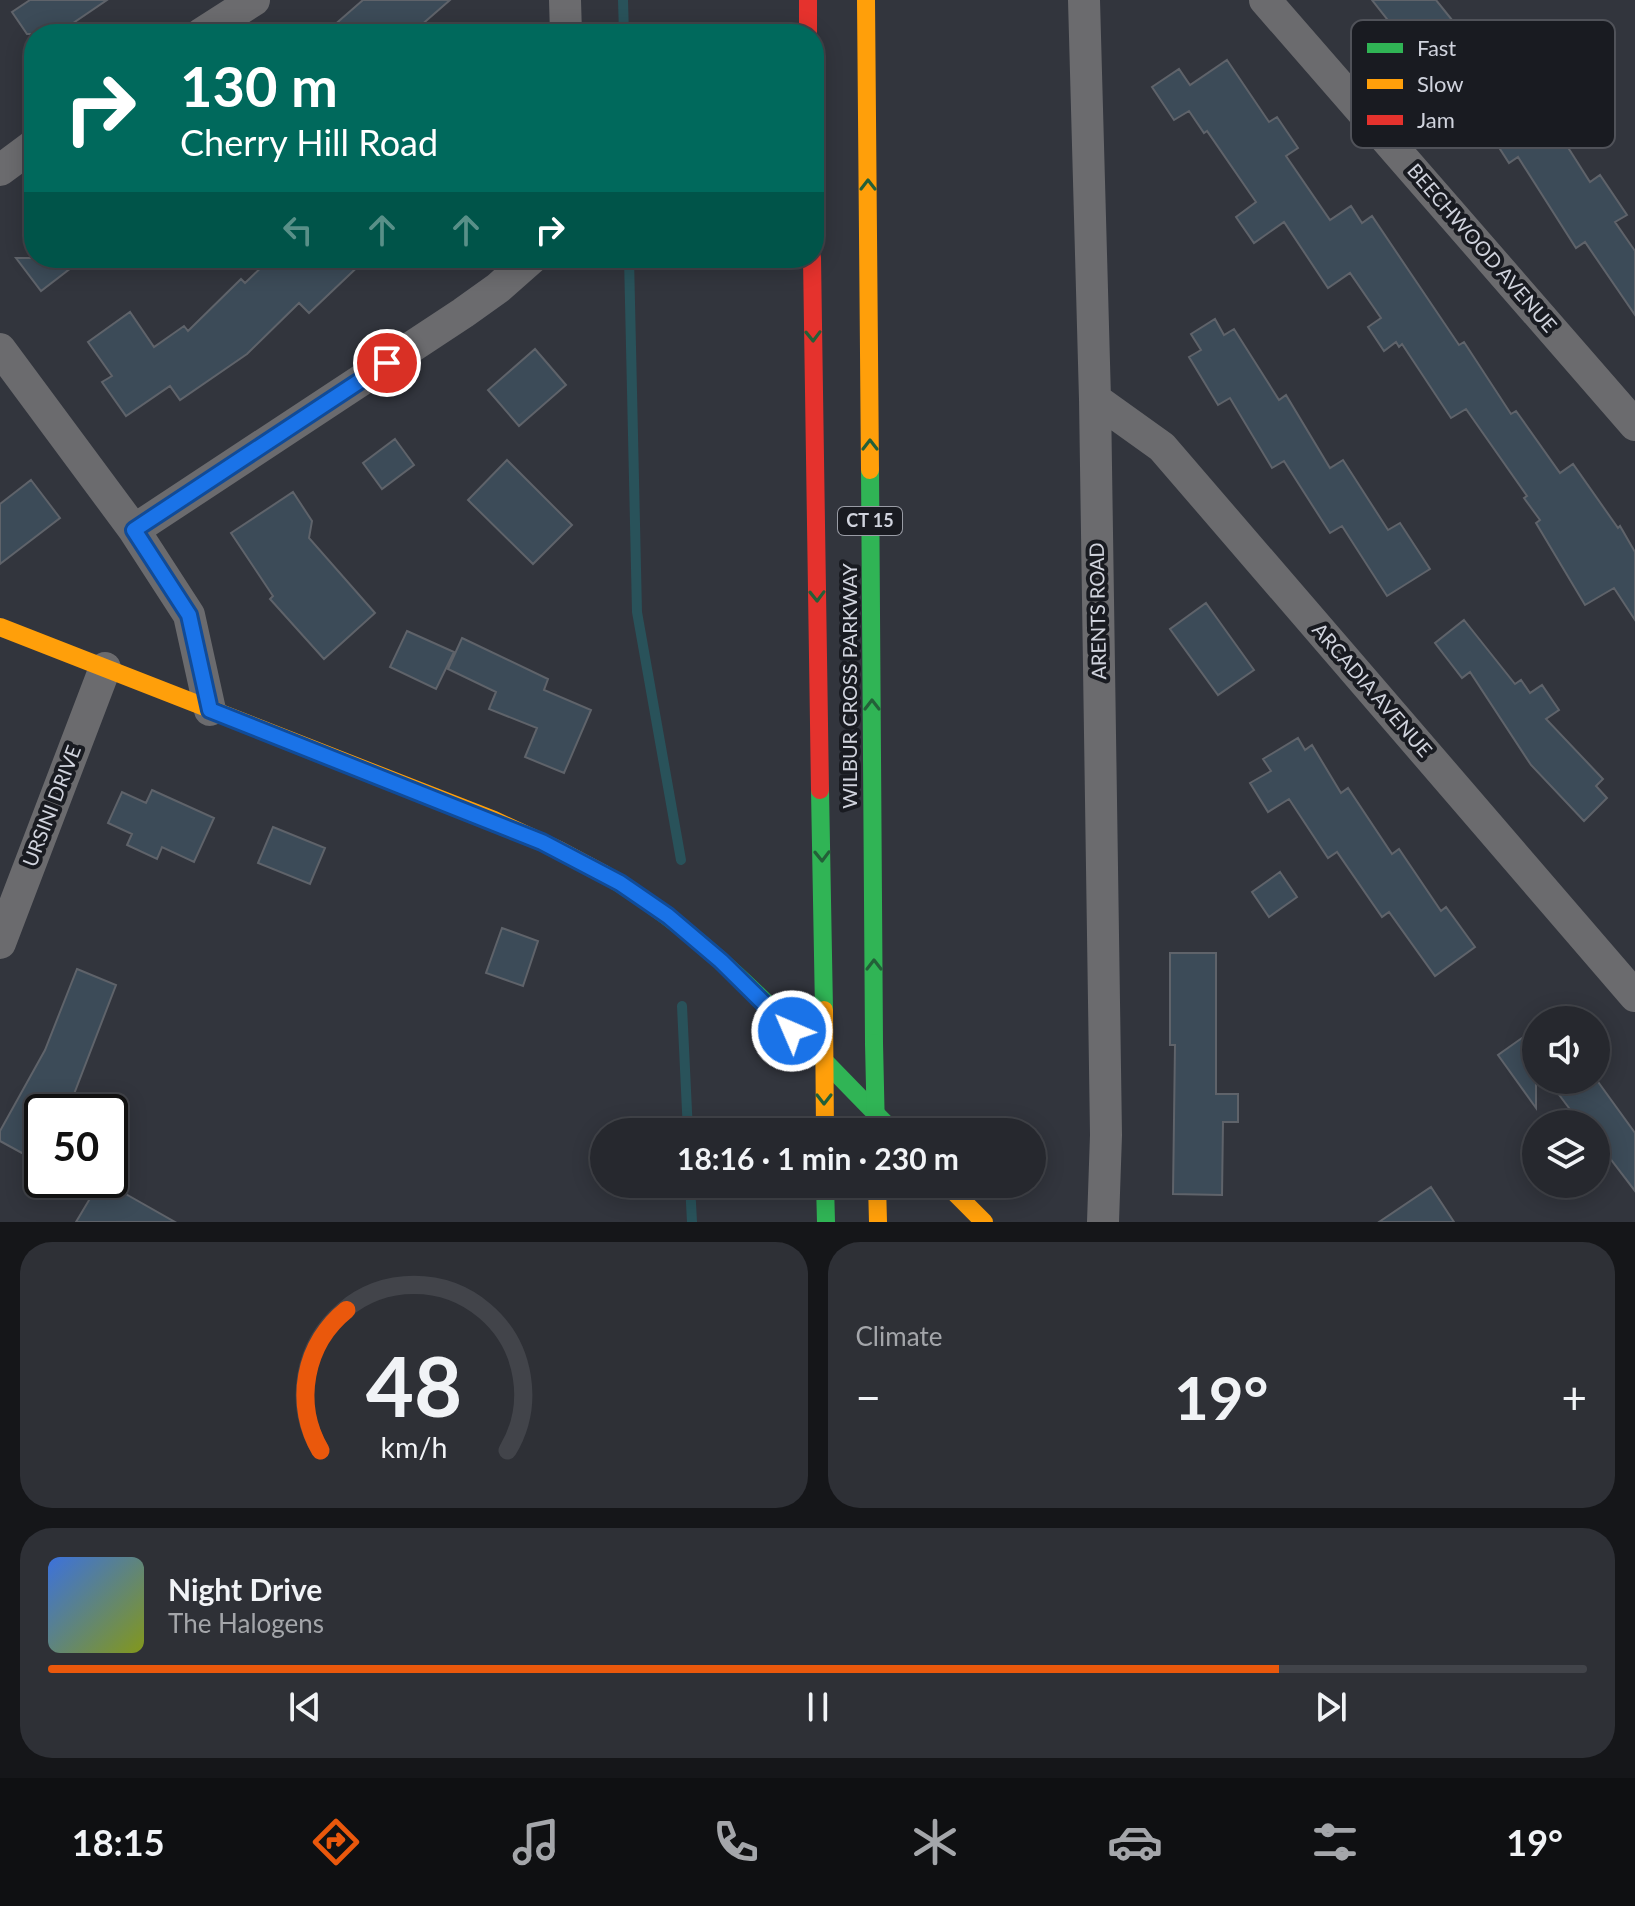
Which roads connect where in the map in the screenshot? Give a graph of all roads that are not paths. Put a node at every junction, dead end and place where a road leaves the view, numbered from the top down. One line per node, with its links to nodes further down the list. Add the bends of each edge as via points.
1 (254, 0): 7 (street)
2 (565, 0): 8 (street)
3 (808, 0): 9 (main road)
4 (866, 0): 26 (main road, WILBUR CROSS PARKWAY / CT 15, one-way to 4, bridge)
5 (1084, 0): 17 (street, ARENTS ROAD)
6 (1265, 0): 10 (street, BEECHWOOD AVENUE)
7 (217, 24)
8 (566, 24)
9 (808, 24)
10 (1351, 99)
11 (1394, 148): 18 (street, BEECHWOOD AVENUE)
12 (24, 152): 13 (street)
13 (0, 170)
14 (521, 268): 19 (street, via 463,313)
15 (812, 268): 25 (main road, WILBUR CROSS PARKWAY / CT 15, one-way to 25, bridge)
16 (0, 349): 19 (street)
17 (1095, 399): 24 (street, ARCADIA AVENUE, via 1162,447); 34 (street, ARENTS ROAD)
18 (1635, 425)
19 (134, 530): 22 (street, via 189,615)
20 (0, 627): 21 (main road)
21 (105, 668): 22 (main road); 23 (street, URSINI DRIVE)
22 (210, 710): 27 (main road, via 542,842 620,883 721,961)
23 (0, 943)
24 (1635, 996)
25 (825, 1118)
26 (876, 1118)
27 (880, 1118)
28 (825, 1198): 31 (main road)
29 (877, 1198): 32 (main road)
30 (960, 1198): 33 (main road)
31 (826, 1222)
32 (878, 1222)
33 (984, 1222)
34 (1103, 1222)

